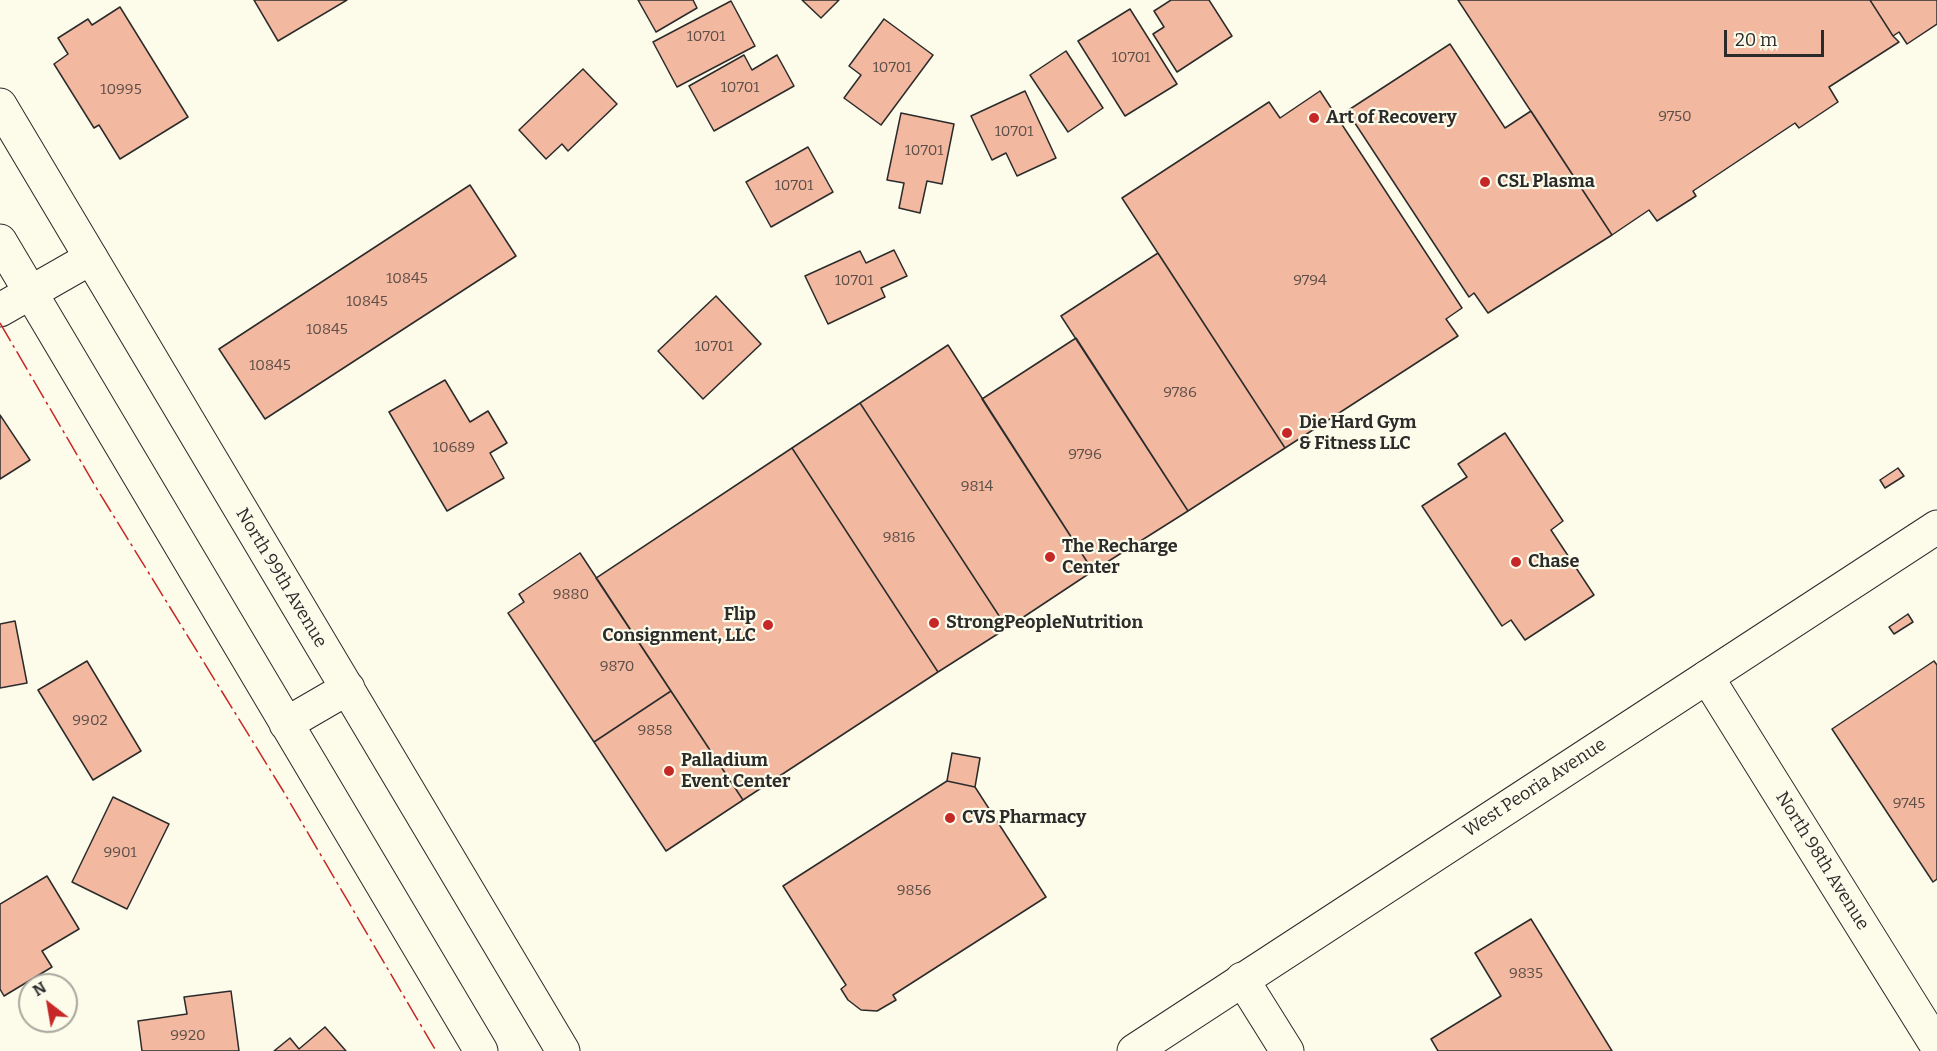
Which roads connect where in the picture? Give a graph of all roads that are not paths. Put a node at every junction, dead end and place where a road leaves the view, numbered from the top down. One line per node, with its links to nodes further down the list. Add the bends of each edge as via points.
1 (0, 105): 3 (main road, North 99th Avenue)
2 (0, 241): 4 (main road)
3 (91, 258): 4 (main road); 8 (main road, North 99th Avenue)
4 (30, 292): 5 (main road); 9 (main road)
5 (0, 310)
6 (1937, 527): 7 (main road, West Peoria Avenue)
7 (1707, 677): 10 (main road, West Peoria Avenue); 11 (main road, North 98th Avenue)
8 (348, 688): 9 (main road); 13 (main road, North 99th Avenue)
9 (286, 724): 12 (main road)
10 (1242, 979): 14 (main road, West Peoria Avenue); 15 (main road)
11 (1937, 1046)
12 (481, 1051)
13 (563, 1051)
14 (1134, 1051)
15 (1287, 1051)

